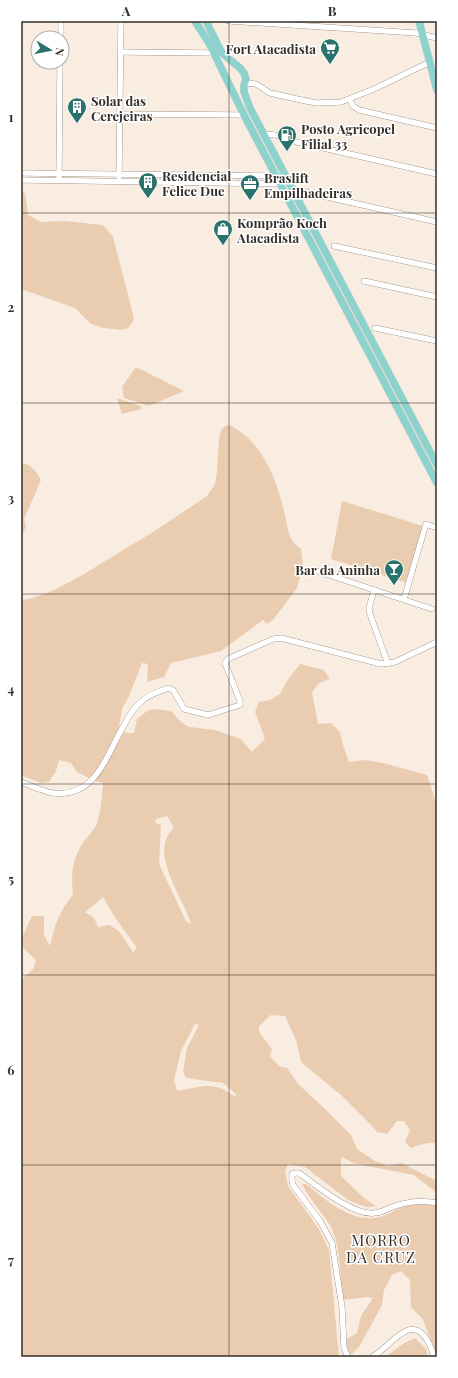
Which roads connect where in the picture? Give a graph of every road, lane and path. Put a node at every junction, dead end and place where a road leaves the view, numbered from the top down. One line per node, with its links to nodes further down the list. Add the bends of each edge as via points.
1 (121, 21): 8 (street)
2 (195, 21): 9 (main road)
3 (206, 21): 13 (main road, via 222,53 244,73)
4 (229, 21): 6 (street)
5 (419, 21): 6 (main road)
6 (424, 35): 7 (street); 10 (main road)
7 (437, 38)
8 (120, 52): 9 (street); 16 (street)
9 (214, 53): 12 (main road)
10 (430, 62): 14 (main road); 15 (street)
11 (60, 70): 21 (street)
12 (228, 81): 13 (main road); 17 (main road)
13 (244, 84): 15 (street, via 253,83 270,93 317,103); 19 (main road, via 245,96)
14 (436, 85)
15 (350, 100): 18 (street, via 359,110)
16 (120, 114): 17 (street); 22 (street)
17 (244, 115): 26 (main road)
18 (437, 128)
19 (264, 134): 23 (street, via 275,134 297,142); 33 (main road)
20 (21, 173): 21 (street)
21 (59, 174): 22 (street); 28 (street)
22 (119, 174): 24 (street); 29 (street)
23 (437, 174)
24 (183, 175): 25 (street); 30 (street)
25 (238, 176): 26 (street); 31 (street)
26 (276, 176): 32 (main road)
27 (21, 180): 28 (street)
28 (59, 181): 29 (street)
29 (119, 182): 30 (street)
30 (183, 182): 31 (street)
31 (238, 183): 32 (street)
32 (281, 184): 42 (main road)
33 (292, 189): 34 (street); 41 (main road)
34 (437, 222)
35 (334, 246): 36 (street)
36 (437, 268)
37 (364, 281): 38 (street)
38 (437, 297)
39 (375, 328): 40 (street)
40 (437, 341)
41 (437, 465)
42 (437, 483)
43 (437, 528): 46 (street, via 426,524)
44 (317, 571): 45 (street)
45 (374, 590): 46 (street); 49 (street, via 370,614)
46 (404, 600): 47 (street)
47 (432, 609)
48 (437, 642): 49 (street)
49 (388, 664): 50 (street, via 370,662 281,638 273,639 228,659 225,663 240,705 208,715 186,710 181,706 173,690 168,688 147,697 134,708 96,776 86,786 62,793)
50 (21, 782)
51 (437, 1203): 52 (street, via 418,1201 379,1212 365,1213 325,1193 299,1173 292,1174 293,1185 320,1221 332,1243 342,1307 344,1348)
52 (348, 1357)
53 (372, 1357): 54 (street, via 401,1334 416,1330 428,1339)
54 (434, 1357)

